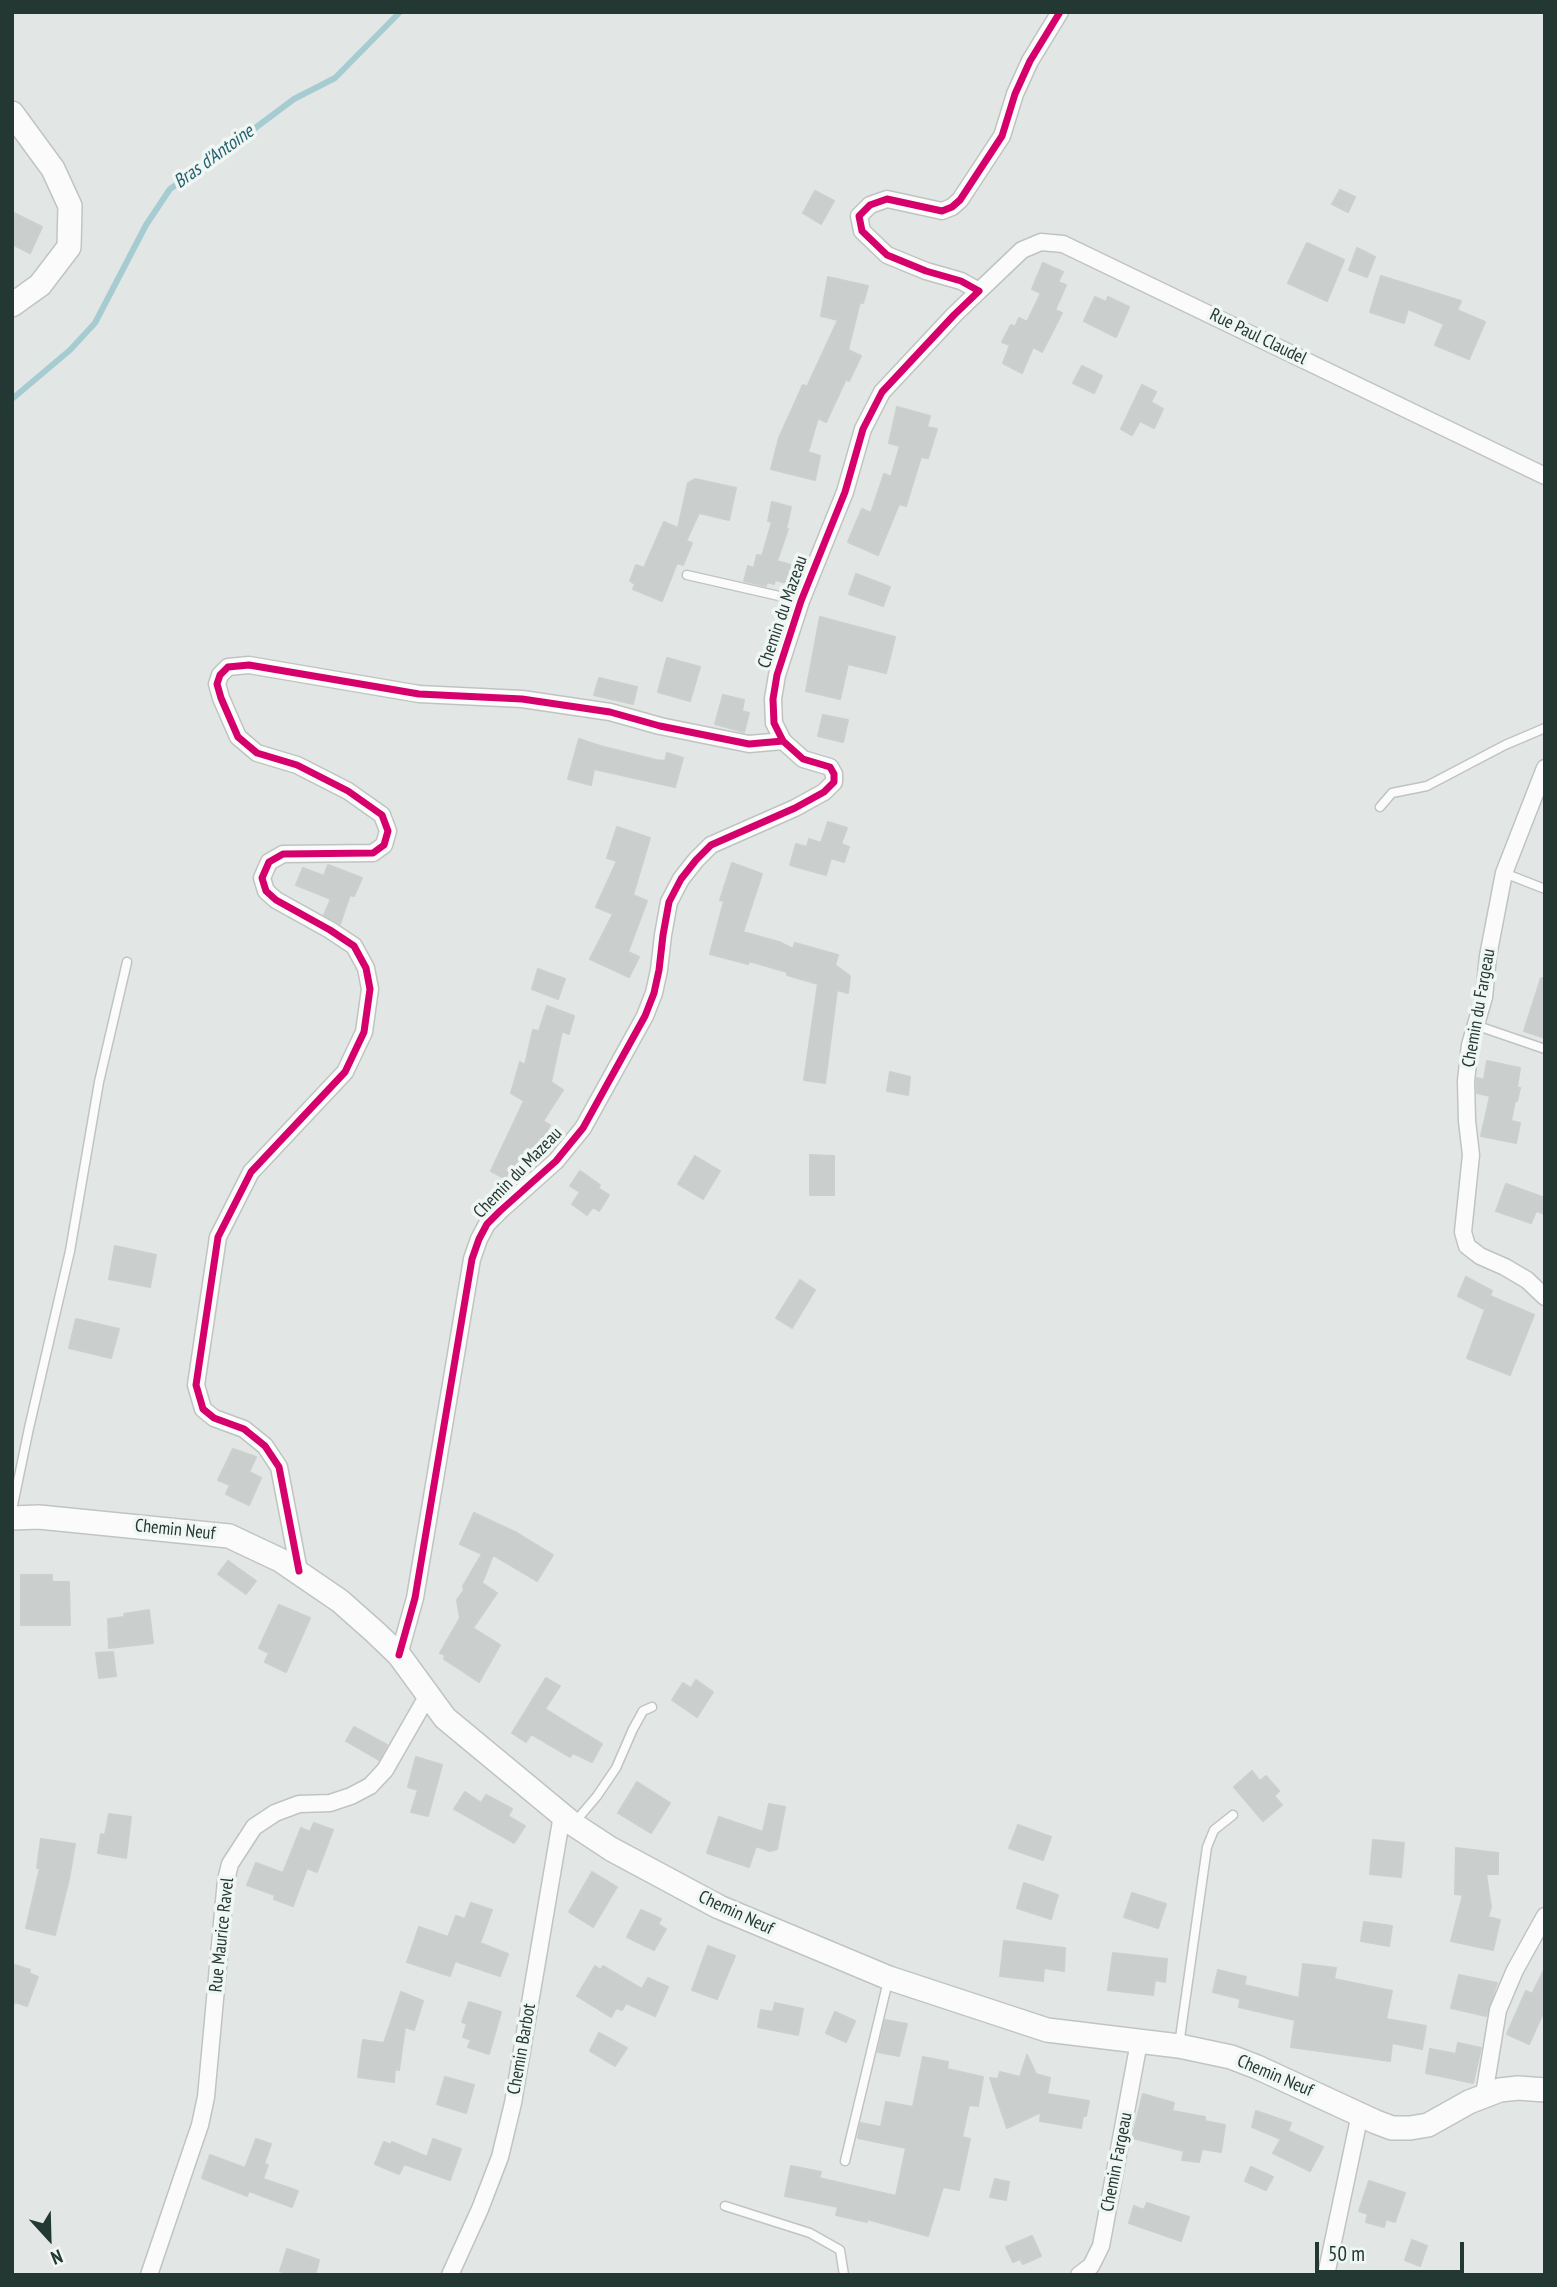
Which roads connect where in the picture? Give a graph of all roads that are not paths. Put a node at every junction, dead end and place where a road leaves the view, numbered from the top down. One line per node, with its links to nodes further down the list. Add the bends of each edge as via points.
1 (1060, 12): 3 (street, via 1030,61 1002,136 960,200 942,211 887,199 870,205 859,216 862,231 887,255)
2 (12, 113): 4 (main road, via 53,169 70,206 69,247 40,285)
3 (979, 292): 5 (street, Rue Paul Claudel, via 1022,250 1041,242 1063,244); 7 (street, Chemin du Mazeau, via 882,392 863,429 845,492)
4 (12, 305)
5 (1545, 476)
6 (687, 575): 7 (lane)
7 (801, 601): 9 (street, Chemin du Mazeau, via 772,699 774,723)
8 (1545, 728): 11 (lane, via 1427,786 1392,793)
9 (783, 741): 20 (street, via 749,744 610,712 522,699 419,694 249,665 228,667 220,675 221,698 238,737 257,753 297,765 348,791 382,815 388,831 384,845 373,853 283,854 269,862 262,878 266,891 276,900 354,946 366,968 370,989 364,1032 345,1072 251,1172 218,1237 196,1385 203,1409 244,1429 265,1446 279,1467); 21 (street, Chemin du Mazeau, via 803,759 830,768 834,782 795,808 711,845 688,869 669,902 659,970 645,1016 583,1128 556,1161 494,1217 479,1239 415,1598)
10 (1545, 768): 12 (street, Chemin du Fargeau)
11 (1380, 807)
12 (1504, 873): 13 (lane); 15 (street, Chemin du Fargeau, via 1484,997)
13 (1545, 889)
14 (127, 962): 18 (lane, via 99,1082 70,1251)
15 (1475, 1025): 16 (lane); 17 (street, Chemin du Fargeau, via 1465,1081 1471,1155 1462,1232 1467,1246 1527,1280)
16 (1545, 1049)
17 (1545, 1297)
18 (12, 1510)
19 (12, 1518): 20 (main road, Chemin Neuf, via 229,1536)
20 (299, 1572): 21 (main road, Chemin Neuf, via 340,1601)
21 (399, 1654): 22 (main road, Chemin Neuf)
22 (428, 1695): 25 (main road, Chemin Neuf, via 445,1718); 35 (street, Rue Maurice Ravel, via 385,1770 369,1786 330,1803 299,1804 275,1813 254,1827 230,1864 206,2097)
23 (652, 1707): 25 (lane, via 643,1711 597,1796)
24 (1233, 1815): 29 (lane, via 1214,1830 1207,1847)
25 (568, 1819): 27 (main road, Chemin Neuf, via 611,1849 719,1907); 36 (street, Chemin Barbot, via 513,2103 480,2209)
26 (1545, 1916): 31 (street, via 1499,2010)
27 (888, 1978): 28 (main road, Chemin Neuf, via 1047,2030); 33 (lane)
28 (1139, 2042): 29 (main road, Chemin Neuf); 38 (street, Chemin Fargeau, via 1101,2246 1091,2266)
29 (1178, 2046): 32 (main road, Chemin Neuf, via 1231,2057)
30 (1545, 2090): 31 (main road, Chemin Neuf, via 1518,2088)
31 (1484, 2095): 32 (main road, Chemin Neuf, via 1427,2125 1410,2128 1392,2127)
32 (1360, 2114): 39 (street)
33 (845, 2161)
34 (724, 2206): 37 (lane, via 810,2233 840,2249)
35 (149, 2275)
36 (450, 2275)
37 (844, 2275)
38 (1079, 2275)
39 (1326, 2275)

